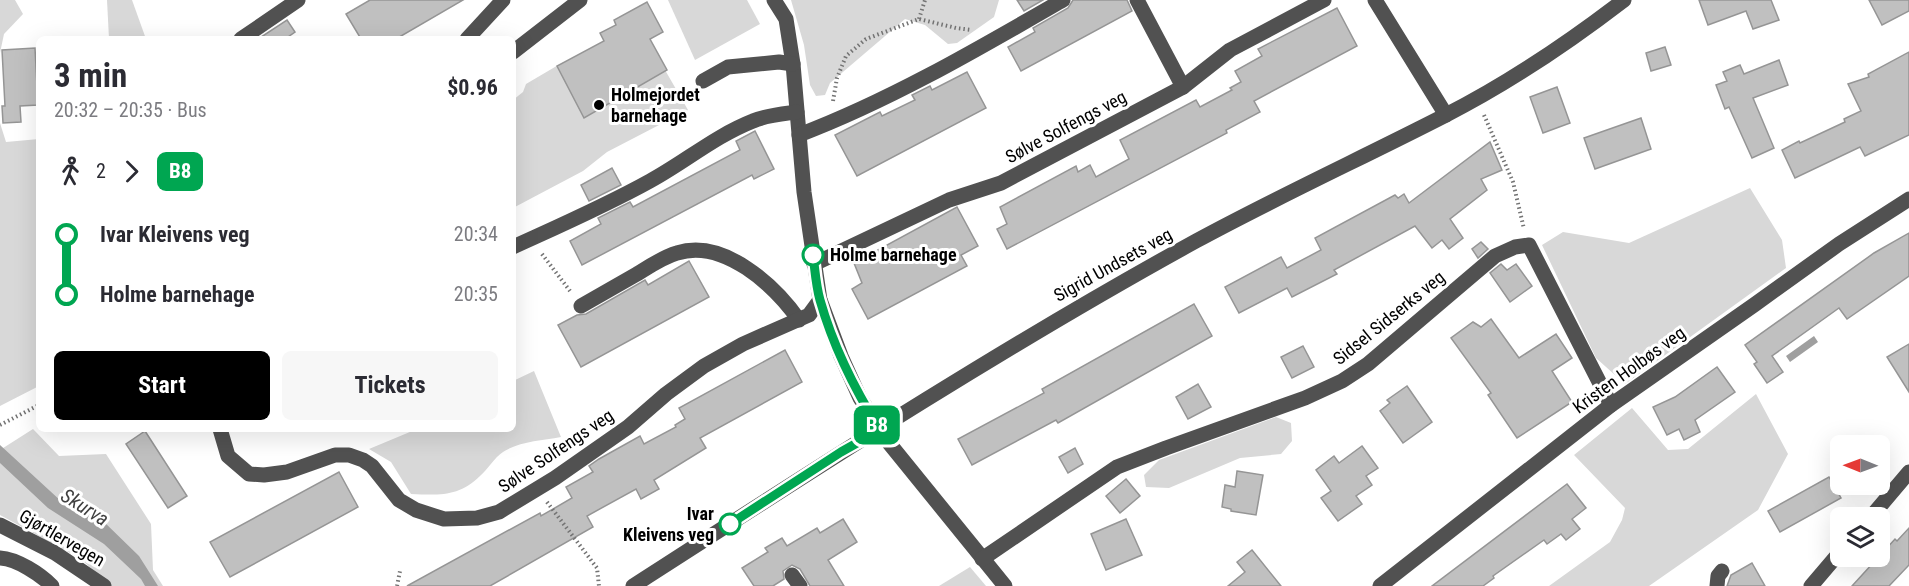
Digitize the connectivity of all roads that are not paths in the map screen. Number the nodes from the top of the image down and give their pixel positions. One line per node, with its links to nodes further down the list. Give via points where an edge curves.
1 (298, 0): 10 (street)
2 (503, 0): 11 (street)
3 (580, 0): 12 (street)
4 (774, 0): 13 (street, via 786,19)
5 (1063, 0): 18 (street, via 831,123)
6 (1137, 0): 15 (street)
7 (1324, 0): 15 (street, Sølve Solfengs veg, via 1230,50)
8 (1375, 0): 17 (street)
9 (1624, 0): 17 (street, Sigrid Undsets veg, via 1542,59)
10 (245, 36)
11 (470, 36)
12 (516, 50)
13 (793, 64): 14 (street, via 728,67); 16 (street)
14 (703, 81)
15 (1183, 87): 21 (street, Sølve Solfengs veg, via 1001,183 949,200)
16 (797, 112): 18 (street); 20 (street, via 753,121 652,180)
17 (1446, 115): 26 (street, Sigrid Undsets veg, via 1178,252 1045,326)
18 (799, 135): 21 (street)
19 (1909, 199): 25 (street, Kristen Holbøs veg)
20 (516, 246)
21 (814, 264): 22 (street)
22 (820, 300): 24 (street, Sølve Solfengs veg, via 809,315); 26 (street, via 850,377)
23 (581, 306): 24 (street, via 661,260 679,252 701,251 742,265 766,282)
24 (799, 320): 27 (street, Sølve Solfengs veg, via 704,366 628,427 539,488 499,512 477,518 444,519 416,510 399,500 372,466 349,455 335,454 287,472 249,474 228,456)
25 (1611, 405): 32 (street, Sidsel Sidserks veg, via 1529,245 1515,247 1495,256 1368,364 1342,381 1117,467); 38 (street, Kristen Holbøs veg)
26 (880, 430): 32 (street); 36 (street, Sigrid Undsets veg)
27 (221, 432)
28 (1909, 472): 29 (street)
29 (1879, 507)
30 (0, 525): 35 (street, Gjørtlervegen)
31 (0, 558): 34 (street, via 28,569)
32 (982, 559): 37 (street)
33 (1830, 564): 39 (street)
34 (52, 586)
35 (104, 586)
36 (633, 586)
37 (1005, 586)
38 (1380, 586)
39 (1811, 586)

